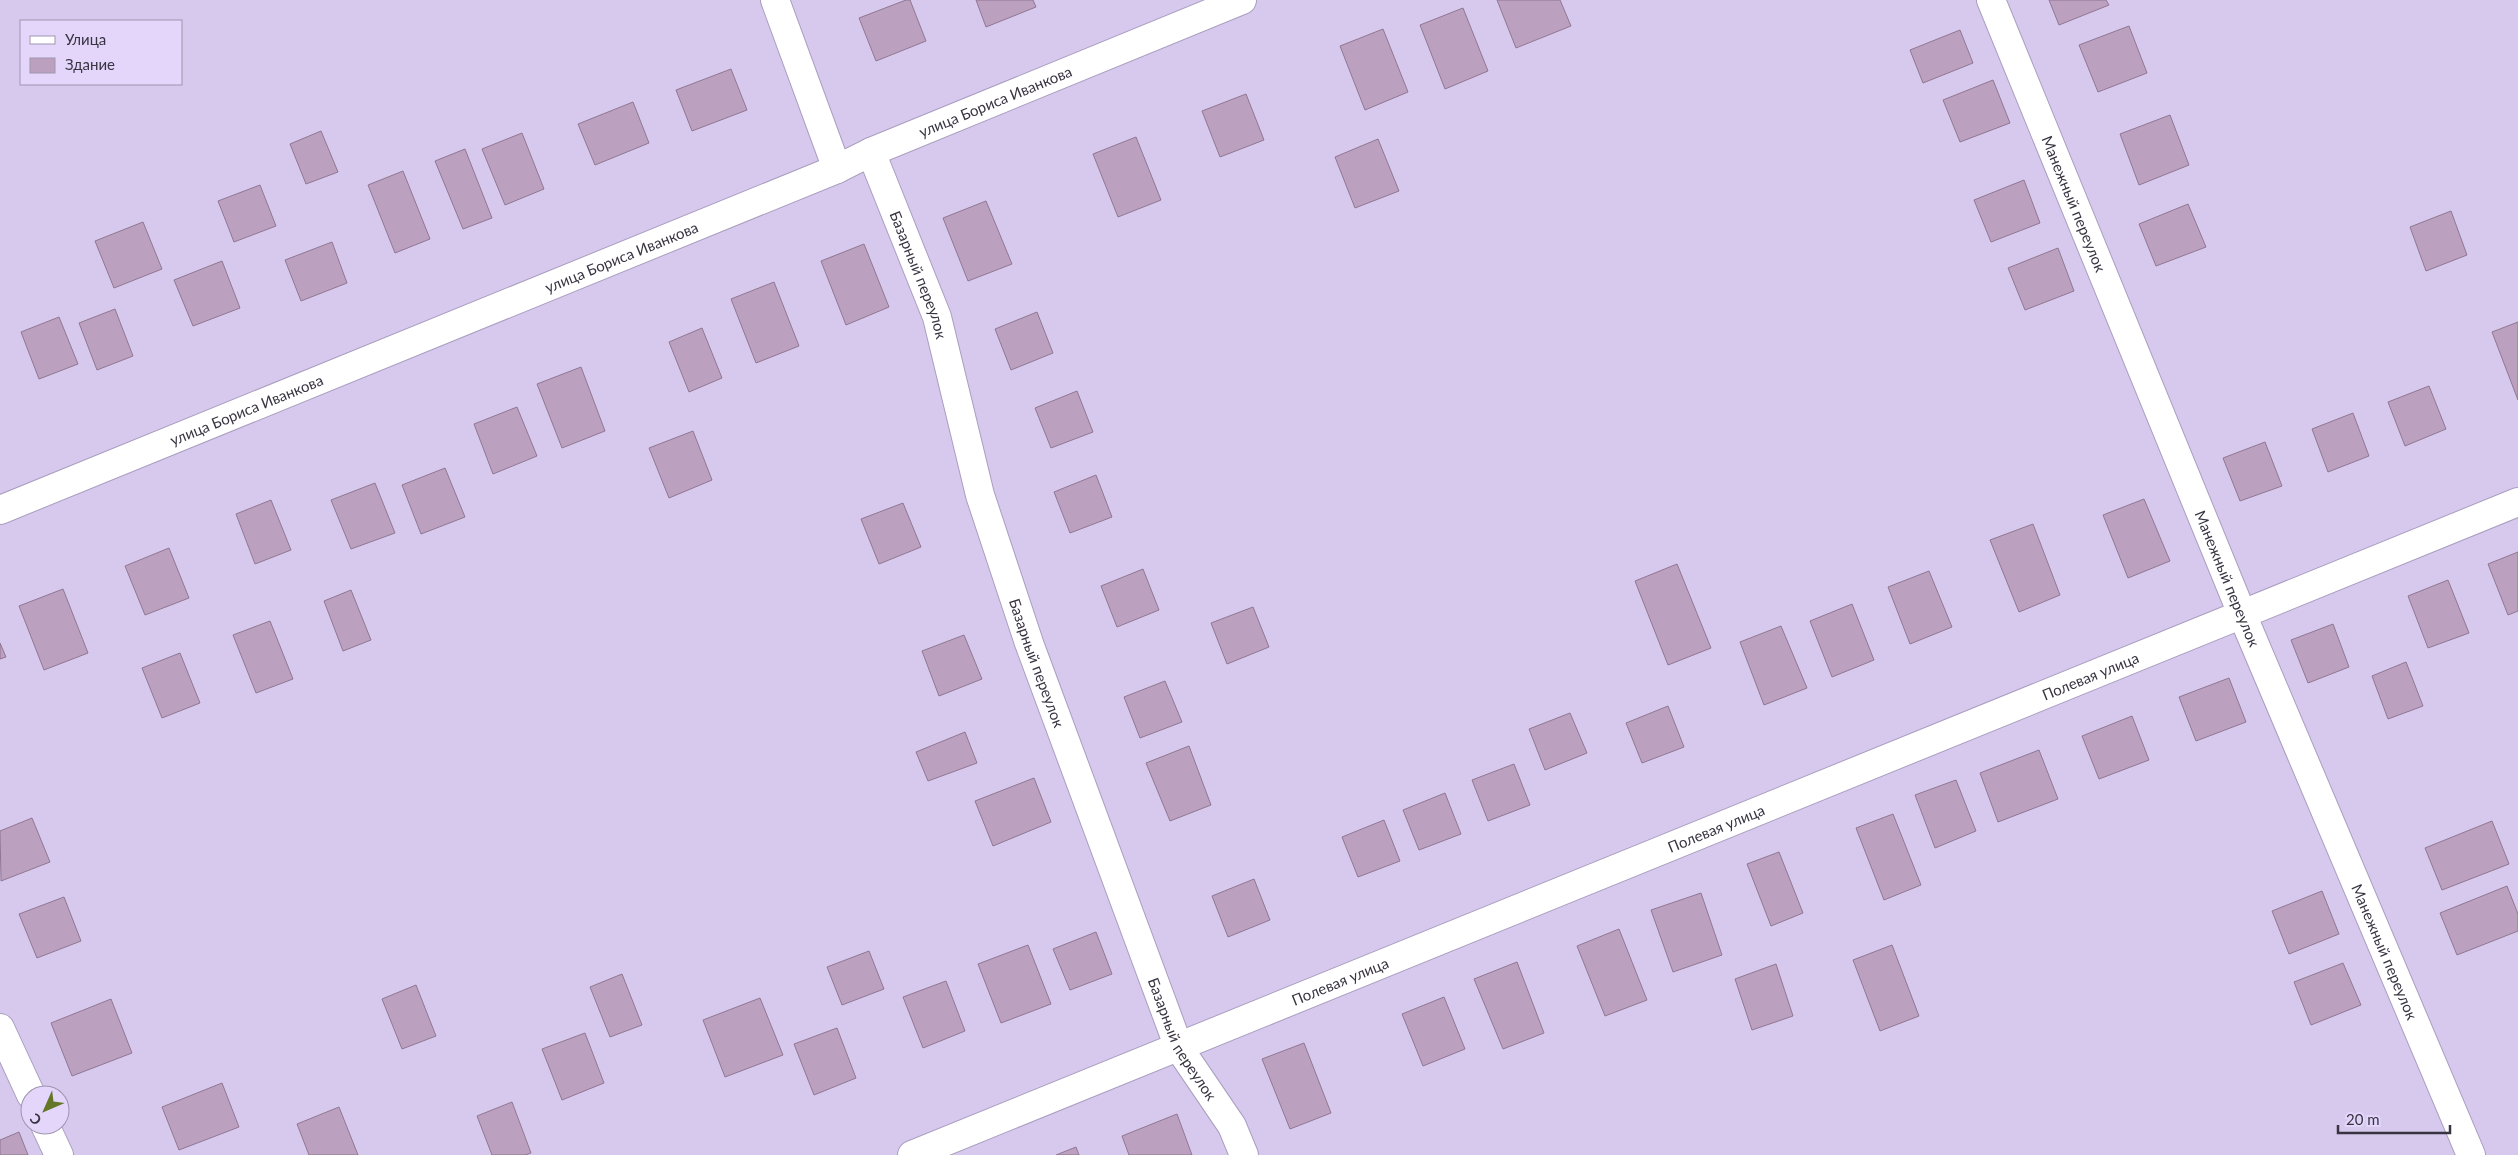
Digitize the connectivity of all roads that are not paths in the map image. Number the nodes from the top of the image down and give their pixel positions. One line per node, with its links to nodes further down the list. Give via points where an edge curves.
1 (775, 0): 5 (street)
2 (1242, 0): 4 (street, улица Бориса Иванкова)
3 (1991, 0): 8 (street, Манежный переулок)
4 (871, 152): 5 (street, улица Бориса Иванкова); 10 (street, Базарный переулок, via 937,317 980,495 1029,643)
5 (837, 169): 7 (street, улица Бориса Иванкова)
6 (2518, 502): 8 (street, Полевая улица)
7 (0, 510)
8 (2242, 614): 10 (street, Полевая улица); 16 (street, Манежный переулок)
9 (0, 1028): 11 (street)
10 (1178, 1048): 14 (street, Полевая улица); 15 (street, Базарный переулок, via 1232,1126)
11 (26, 1085)
12 (50, 1135): 13 (street)
13 (59, 1155)
14 (912, 1155)
15 (1244, 1155)
16 (2470, 1155)

